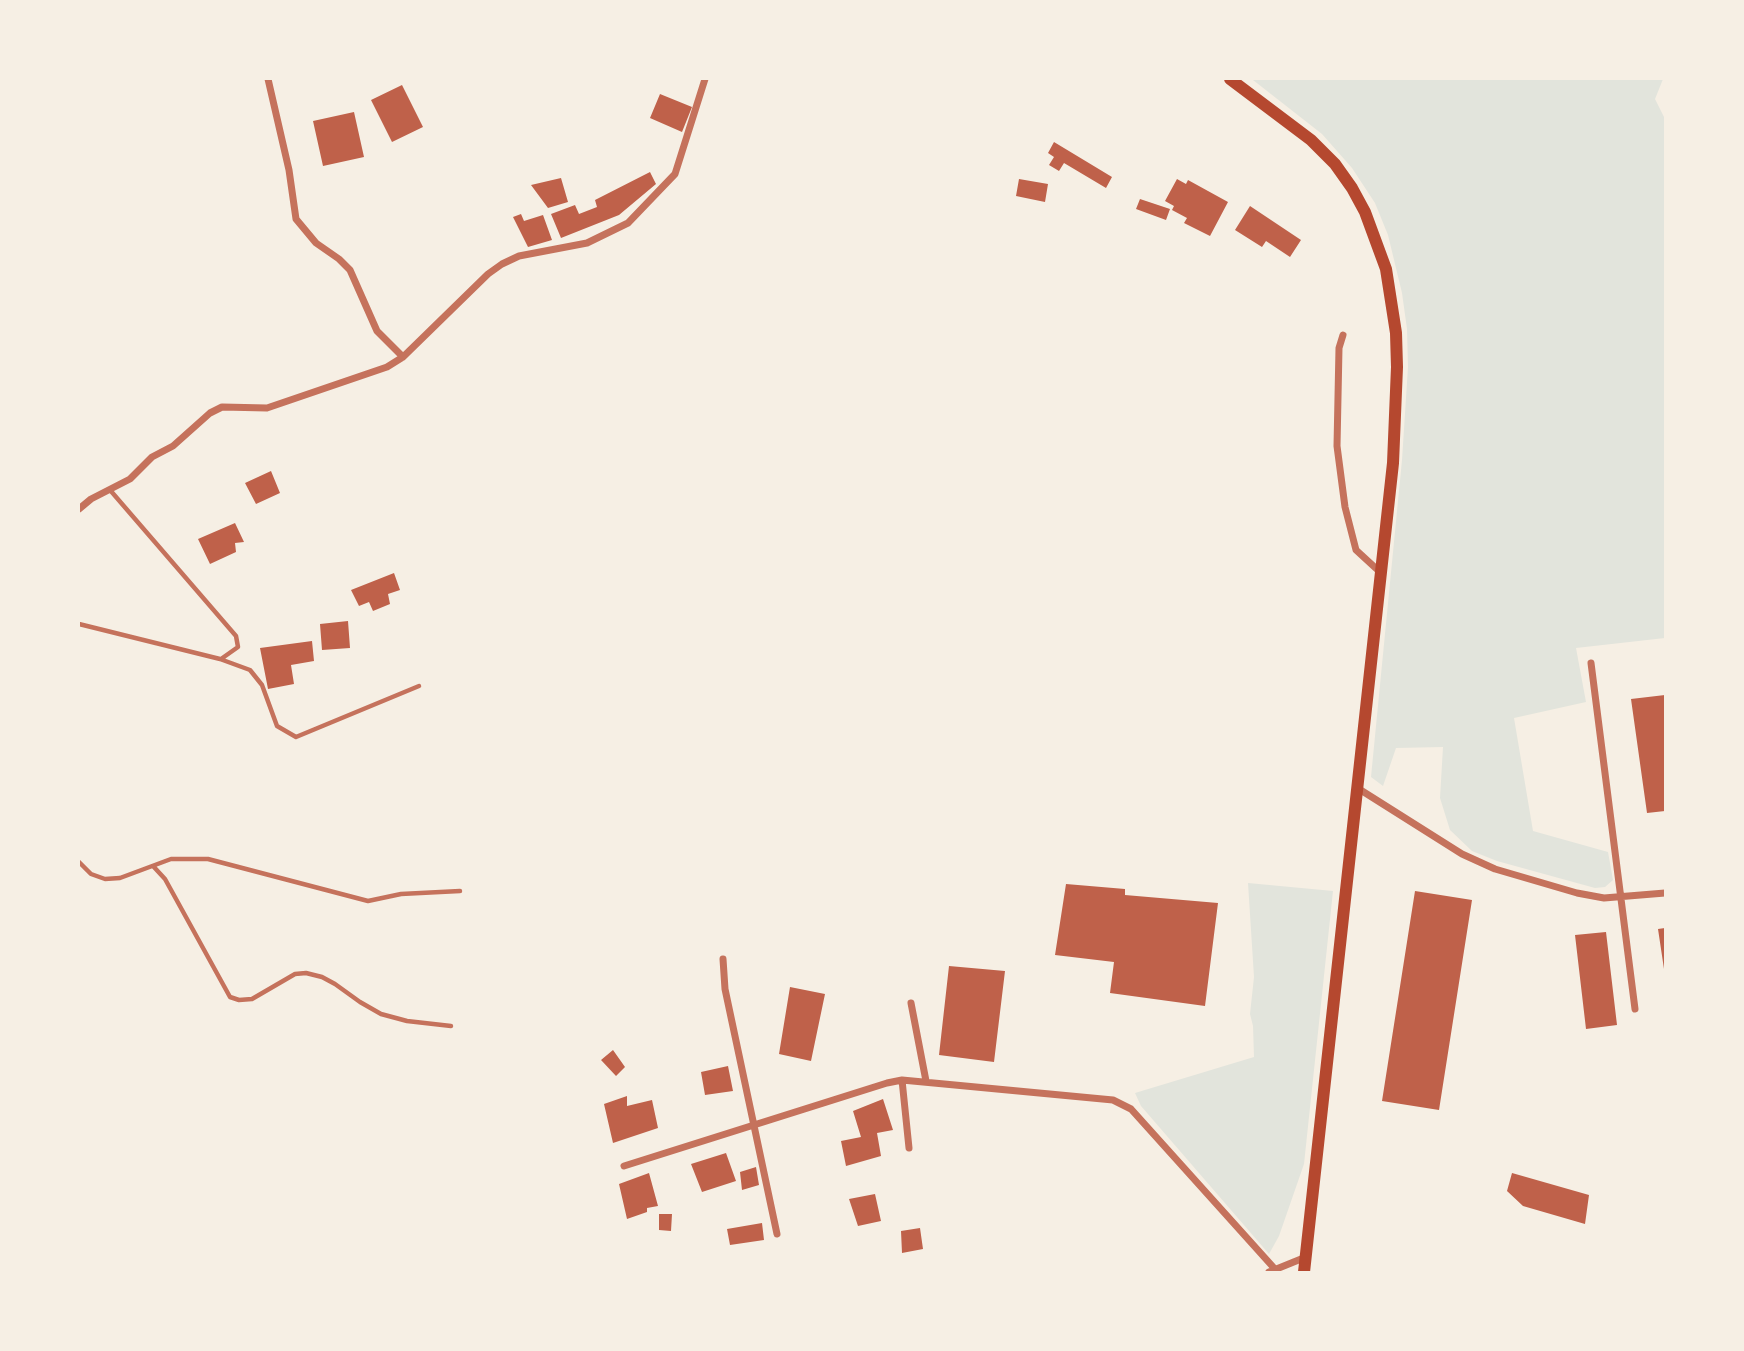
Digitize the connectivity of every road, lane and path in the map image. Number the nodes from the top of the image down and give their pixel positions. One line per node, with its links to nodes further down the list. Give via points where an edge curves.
1 (268, 79): 5 (street, via 296,219 316,243 350,270 377,331)
2 (705, 79): 5 (street, via 675,174 628,223 587,243 519,256 502,264)
3 (1230, 79): 8 (main road, via 1286,119 1335,164 1352,188 1386,270 1397,367)
4 (1343, 335): 8 (street, via 1337,446 1345,507 1356,550)
5 (403, 357): 6 (street, via 387,367 267,408 222,407)
6 (110, 490): 7 (street); 10 (lane, via 236,636 238,647)
7 (79, 509)
8 (1382, 574): 13 (main road)
9 (79, 624): 10 (lane)
10 (220, 659): 12 (lane, via 256,675 277,726 296,737)
11 (1591, 663): 18 (street)
12 (419, 687)
13 (1359, 789): 18 (street, via 1462,855 1495,869 1577,893); 29 (main road)
14 (79, 862): 15 (lane, via 105,879)
15 (153, 866): 16 (lane, via 171,859 208,859 368,901); 22 (lane, via 165,879 230,996 252,999 295,974 306,974 328,981 381,1014)
16 (460, 891)
17 (1665, 893): 18 (street)
18 (1622, 897): 21 (street)
19 (723, 959): 25 (street, via 725,989)
20 (911, 1003): 24 (street)
21 (1635, 1009)
22 (451, 1026)
23 (902, 1080): 24 (street); 25 (street); 26 (street)
24 (926, 1081): 30 (street, via 1123,1104)
25 (754, 1124): 27 (street); 28 (street)
26 (909, 1147)
27 (624, 1166)
28 (777, 1234)
29 (1306, 1257): 30 (street); 31 (main road)
30 (1272, 1271)
31 (1304, 1272)

